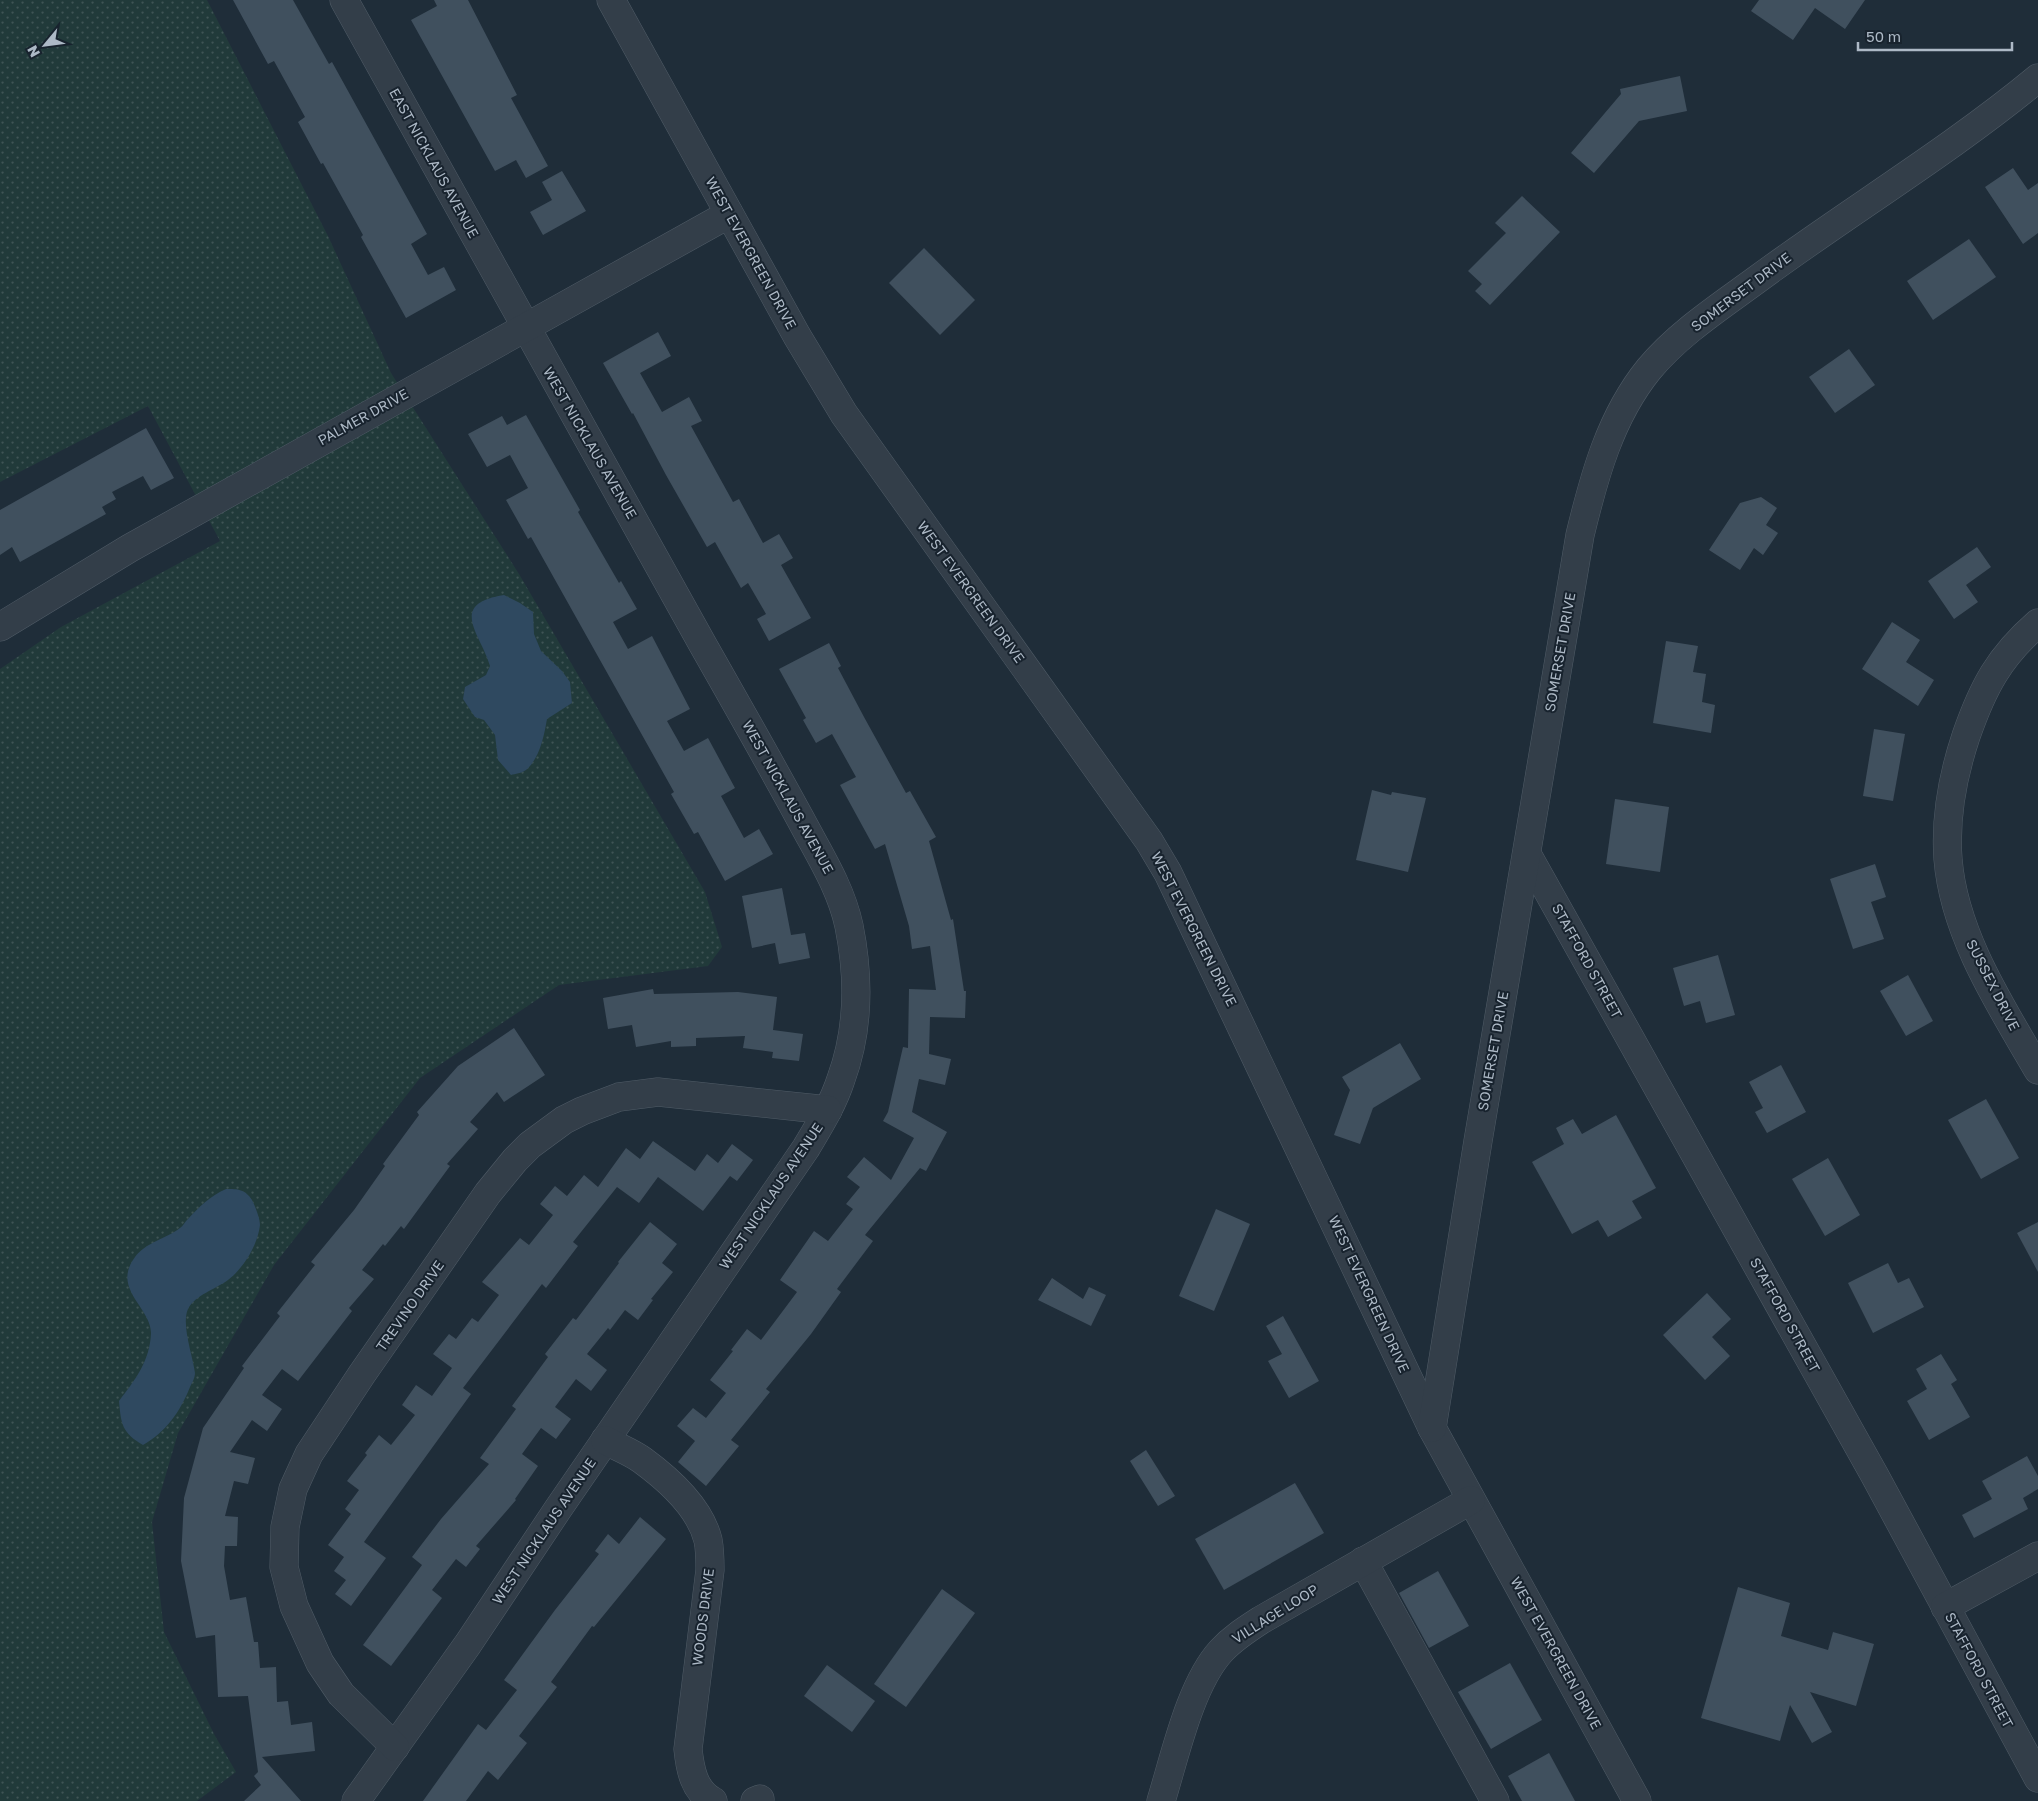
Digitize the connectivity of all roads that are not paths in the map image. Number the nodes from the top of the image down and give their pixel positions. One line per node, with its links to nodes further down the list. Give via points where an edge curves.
1 (344, 0): 5 (street, EAST NICKLAUS AVENUE)
2 (611, 0): 4 (street, WEST EVERGREEN DRIVE)
3 (2038, 78): 8 (street, SOMERSET DRIVE, via 1705,318 1665,351 1633,392 1600,461 1580,535)
4 (729, 214): 5 (street, PALMER DRIVE); 11 (street, WEST EVERGREEN DRIVE, via 844,414 1149,840 1168,873)
5 (524, 326): 7 (street, PALMER DRIVE, via 130,548); 10 (street, WEST NICKLAUS AVENUE, via 835,883 850,930 856,1001 852,1040 842,1079)
6 (2038, 623): 9 (street, SUSSEX DRIVE, via 2006,654 1975,710 1952,792 1947,837 1952,883 1965,928 1982,971)
7 (0, 627)
8 (1526, 854): 11 (street, SOMERSET DRIVE); 16 (street, STAFFORD STREET)
9 (2038, 1070)
10 (828, 1110): 12 (street, WEST NICKLAUS AVENUE, via 806,1148); 17 (street, TREVINO DRIVE, via 658,1092 619,1097 564,1120 530,1145 499,1180 362,1374 309,1454 293,1489 285,1527 284,1567 294,1606 320,1663 340,1694)
11 (1432, 1428): 13 (street, WEST EVERGREEN DRIVE)
12 (605, 1440): 17 (street, WEST NICKLAUS AVENUE); 20 (street, WOODS DRIVE, via 642,1460 666,1481 695,1513 708,1538 710,1570 688,1749 695,1783)
13 (1471, 1500): 15 (street, VILLAGE LOOP); 23 (street, WEST EVERGREEN DRIVE)
14 (2038, 1556): 16 (street)
15 (1363, 1561): 21 (street, VILLAGE LOOP, via 1261,1620 1220,1652 1194,1697); 22 (street)
16 (1946, 1607): 18 (street, STAFFORD STREET)
17 (395, 1747): 19 (street, WEST NICKLAUS AVENUE)
18 (2038, 1778)
19 (356, 1801)
20 (713, 1801)
21 (1161, 1801)
22 (1495, 1801)
23 (1637, 1801)

